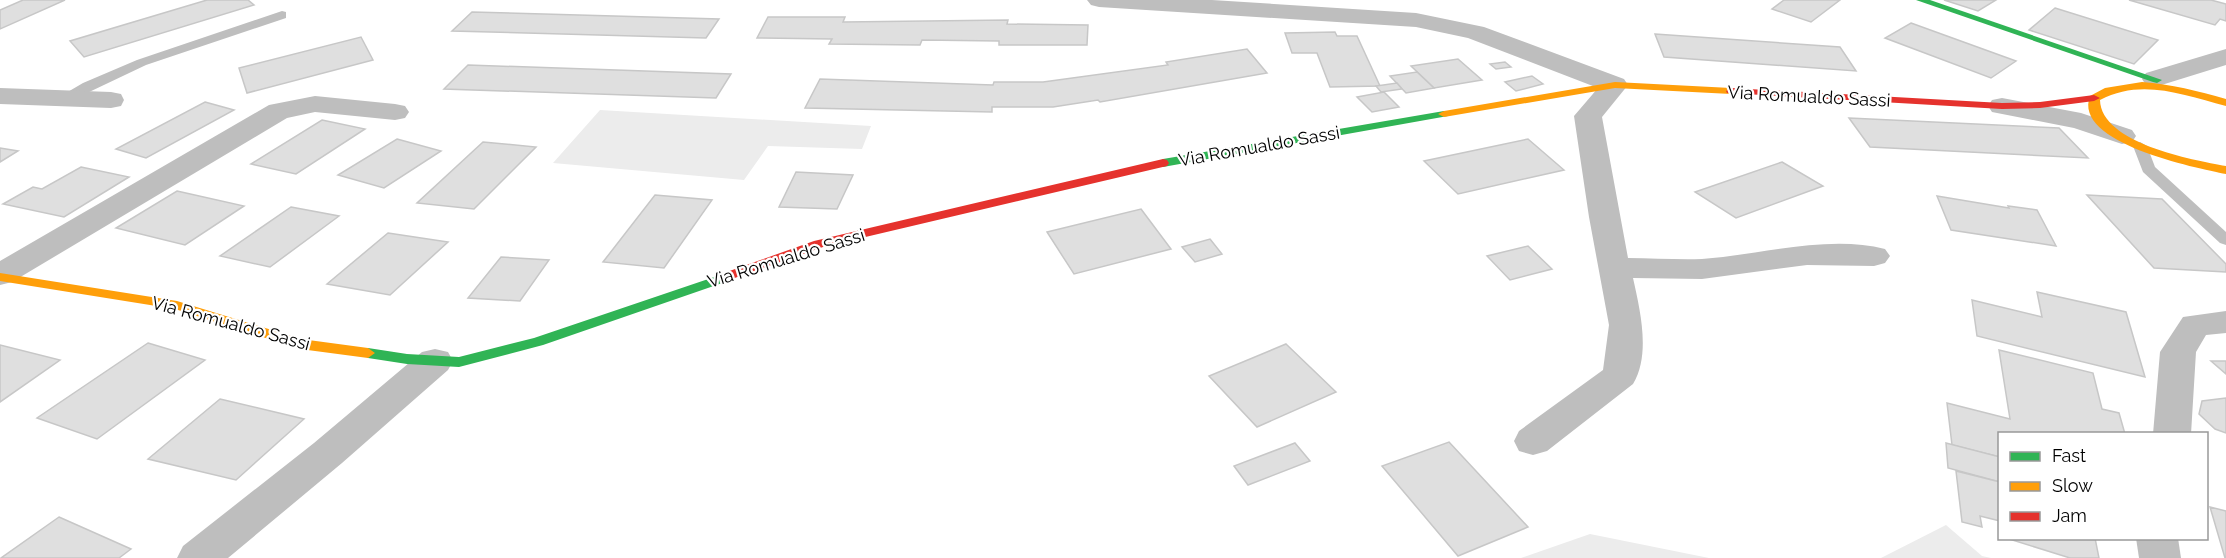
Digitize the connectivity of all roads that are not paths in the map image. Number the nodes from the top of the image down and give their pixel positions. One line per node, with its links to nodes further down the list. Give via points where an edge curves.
1 (1110, 0): 8 (street, via 1416,20 1475,32)
2 (1921, 0): 4 (street)
3 (282, 15): 11 (lane, via 126,67)
4 (2036, 38): 6 (street); 7 (street)
5 (2226, 57): 7 (street)
6 (2081, 68)
7 (2167, 84): 9 (street, Via Romualdo Sassi); 13 (street)
8 (1615, 85): 14 (street, Via Romualdo Sassi); 22 (street, via 1588,116); 25 (street, Via Romualdo Sassi, via 1180,159 819,244 538,342 459,362)
9 (2096, 91): 14 (street, Via Romualdo Sassi, via 2040,105); 16 (street, via 2095,112 2106,125)
10 (0, 96): 11 (street)
11 (61, 100): 12 (street)
12 (111, 100)
13 (2226, 103)
14 (2002, 106): 16 (street, Via Romualdo Sassi, via 2081,121)
15 (395, 112): 23 (street, via 315,104 279,111)
16 (2131, 141): 17 (street); 20 (lane, via 2148,169)
17 (2189, 163): 18 (street); 19 (street)
18 (2226, 170)
19 (2226, 186)
20 (2226, 240)
21 (1874, 256): 22 (street, via 1807,255 1702,269)
22 (1615, 268): 27 (street, via 1626,325 1620,375)
23 (5, 281): 25 (street, Via Romualdo Sassi, via 177,305 300,344)
24 (2226, 322): 26 (street, via 2195,325 2178,352)
25 (435, 361): 29 (street)
26 (2172, 432)
27 (1533, 441)
28 (2157, 540): 30 (street)
29 (198, 558)
30 (2160, 558)

